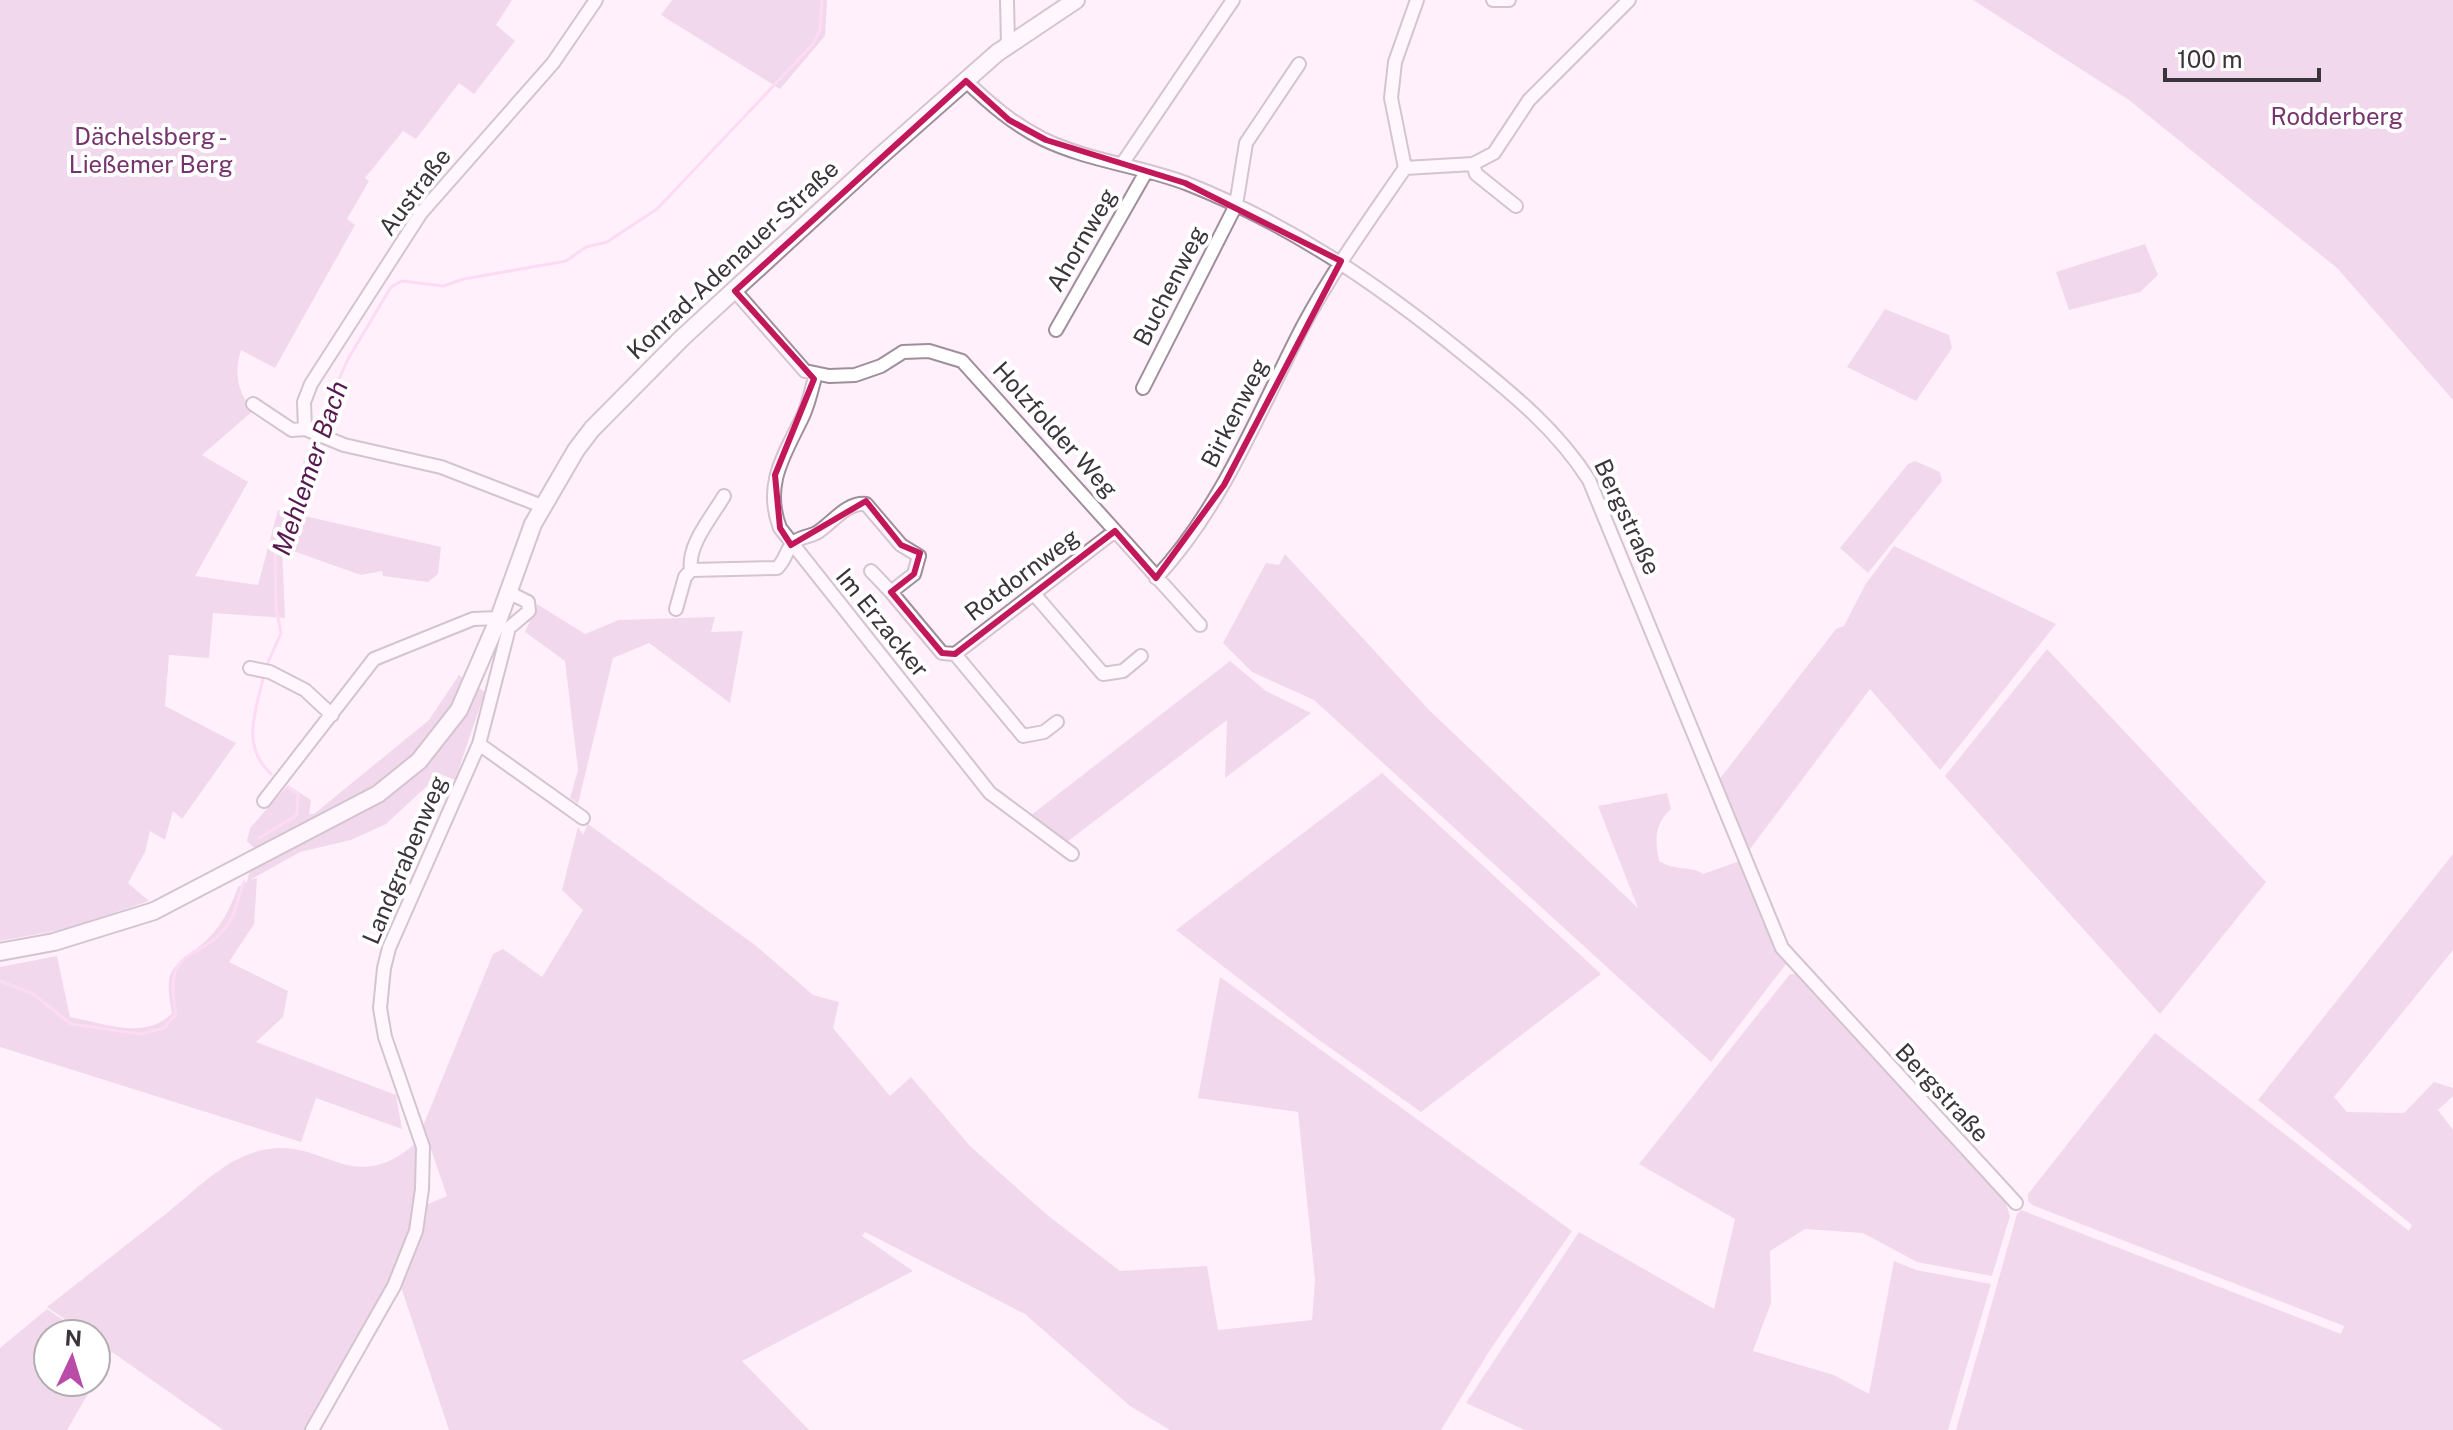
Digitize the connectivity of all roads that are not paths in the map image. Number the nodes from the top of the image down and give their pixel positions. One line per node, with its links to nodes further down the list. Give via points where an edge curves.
1 (596, 0): 24 (street, Austraße, via 553,63 421,213 311,384 304,402)
2 (1007, 0): 9 (street)
3 (1076, 0): 9 (main road, Konrad-Adenauer-Straße)
4 (1233, 0): 12 (street)
5 (1417, 0): 14 (street, via 1395,62 1391,98)
6 (1493, 0): 7 (street)
7 (1509, 0)
8 (1629, 0): 13 (street, via 1529,100 1500,147)
9 (1008, 45): 11 (main road, Konrad-Adenauer-Straße)
10 (1299, 64): 16 (street, Buchenweg, via 1246,143)
11 (966, 81): 12 (street, Bergstraße, via 1009,120 1046,140); 19 (main road, Konrad-Adenauer-Straße)
12 (1122, 164): 15 (street, Bergstraße)
13 (1473, 164): 14 (street); 17 (street, via 1476,174)
14 (1405, 168): 18 (street, Birkenweg)
15 (1146, 172): 16 (street, Bergstraße); 20 (street, Ahornweg)
16 (1236, 205): 18 (street, Bergstraße); 22 (street, Buchenweg)
17 (1516, 206)
18 (1341, 261): 31 (street, Birkenweg, via 1224,485 1184,548); 48 (street, Bergstraße, via 1504,387 1573,456 1622,554 1782,948)
19 (735, 291): 21 (street, via 789,356); 26 (main road, Konrad-Adenauer-Straße, via 592,429)
20 (1056, 330)
21 (816, 374): 27 (street, Holzfolder Weg, via 855,375 903,352 929,351 962,361); 28 (street, Im Erzacker, via 805,412 775,475 774,512)
22 (1143, 388)
23 (253, 404): 24 (street, via 292,430)
24 (307, 430): 26 (street, via 441,467)
25 (724, 496): 29 (street, via 694,546)
26 (542, 506): 32 (main road, Konrad-Adenauer-Straße)
27 (1115, 531): 31 (street, Holzfolder Weg); 34 (street, Rotdornweg)
28 (791, 545): 29 (street, via 786,561 777,568); 33 (street, via 852,506 866,504 901,545 919,556 914,574); 46 (street, Im Erzacker, via 990,793)
29 (691, 570): 35 (street)
30 (871, 571): 33 (street, Rotdornweg)
31 (1156, 578): 37 (street, Holzfolder Weg)
32 (508, 592): 36 (main road, Konrad-Adenauer-Straße); 43 (street, Landgrabenweg, via 528,602 529,611 509,628)
33 (891, 592): 38 (street, Rotdornweg, via 942,653)
34 (1035, 595): 38 (street, Rotdornweg); 39 (street, via 1103,674 1123,671)
35 (676, 609)
36 (499, 618): 41 (street, via 473,619 374,659); 47 (main road, Konrad-Adenauer-Straße, via 459,710 419,761 378,794 154,911 54,942)
37 (1200, 625)
38 (955, 654): 42 (street, Rotdornweg, via 1023,736 1044,732)
39 (1141, 656)
40 (260, 670): 41 (street, via 305,690)
41 (332, 715): 44 (street)
42 (1057, 722)
43 (479, 744): 45 (street); 49 (street, Landgrabenweg, via 389,948 381,988 385,1037 423,1147 416,1231 394,1286)
44 (264, 801)
45 (583, 818)
46 (1072, 854)
47 (0, 952)
48 (2016, 1203)
49 (312, 1430)

